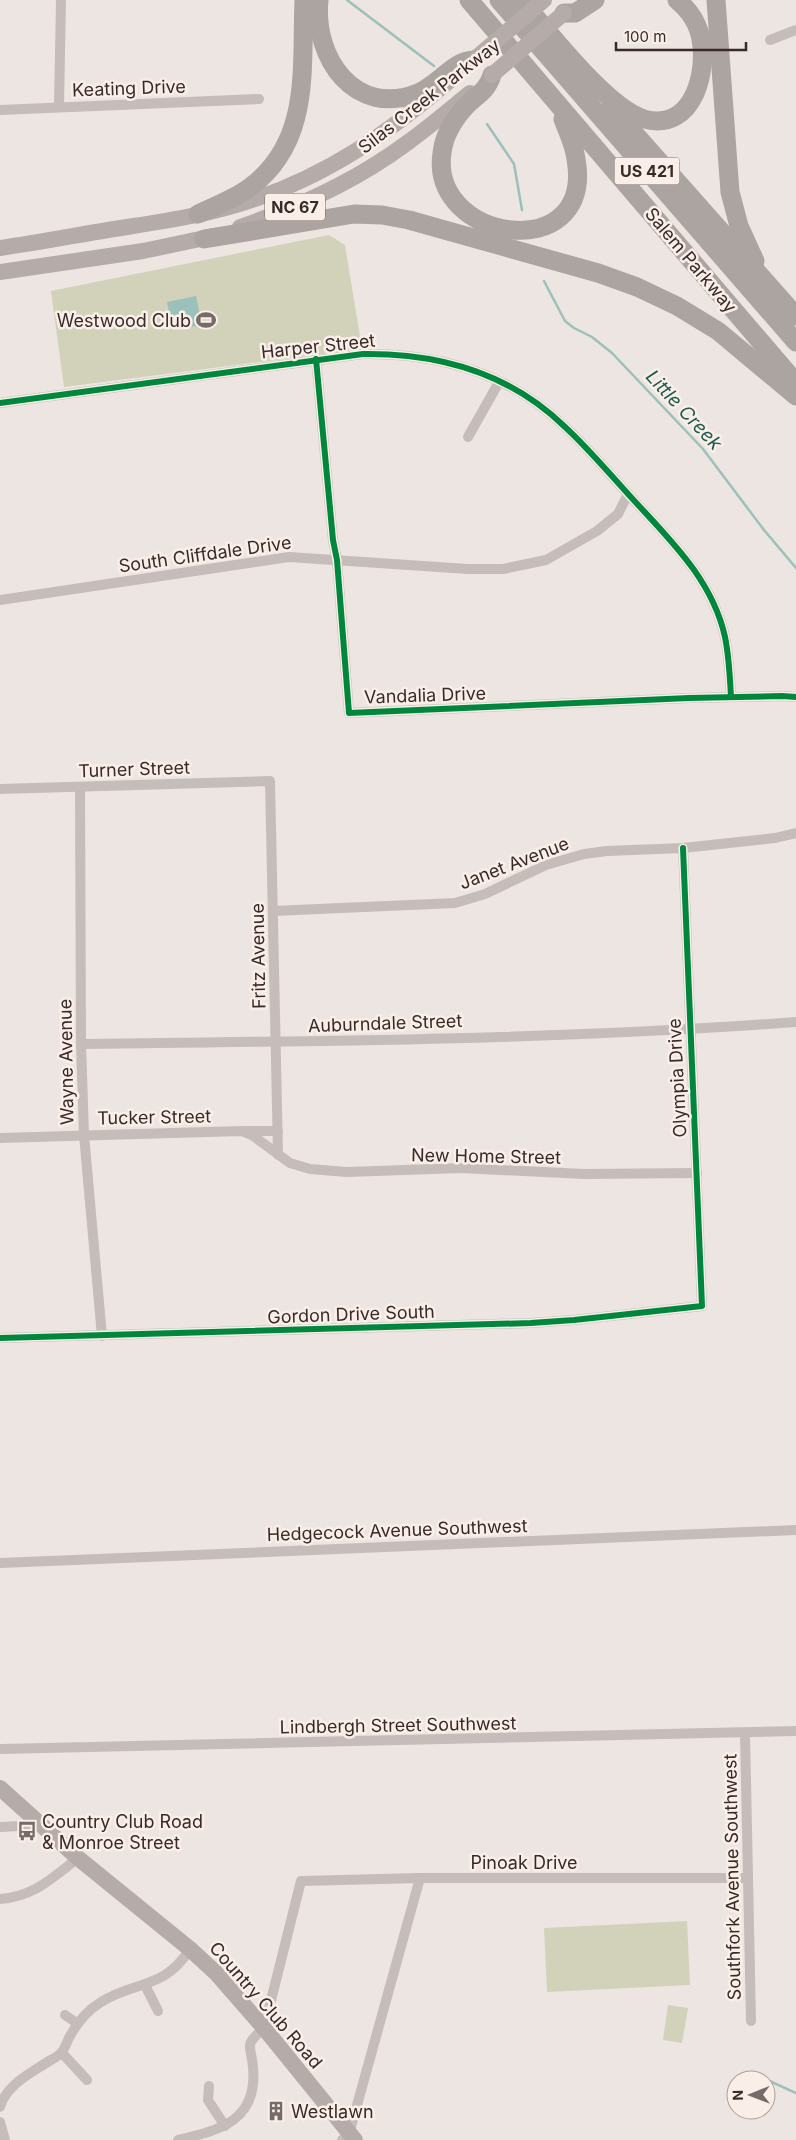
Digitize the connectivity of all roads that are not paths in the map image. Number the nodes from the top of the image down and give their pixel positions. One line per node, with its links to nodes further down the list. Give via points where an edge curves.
1 (61, 0): 21 (street)
2 (304, 0): 23 (highway, via 300,100 289,141 274,165 257,182)
3 (319, 0): 16 (highway, via 319,23 329,58 344,80 366,95 384,98 410,96 434,84 464,61)
4 (460, 0): 12 (highway, Salem Parkway)
5 (499, 0): 29 (highway, Salem Parkway / US 421)
6 (522, 0): 18 (highway)
7 (544, 0): 16 (main road, Silas Creek Parkway / NC 67, bridge)
8 (580, 0): 13 (main road, Silas Creek Parkway / NC 67)
9 (594, 0): 13 (highway, via 575,13)
10 (677, 0): 18 (highway, via 694,21 702,47 699,85 686,107 667,119 643,119)
11 (716, 0): 27 (highway, via 732,204 743,238)
12 (473, 5): 20 (highway, Salem Parkway / US 421)
13 (564, 13): 17 (main road, Silas Creek Parkway / NC 67, bridge)
14 (796, 30): 15 (street)
15 (770, 40)
16 (475, 58): 23 (main road, Silas Creek Parkway / NC 67, via 407,116 342,160 274,192)
17 (492, 75): 20 (highway, via 489,86 461,111 450,127 441,159 446,185 456,200 472,215 492,226 521,232 540,228 556,219 572,201 577,186 577,160); 24 (main road, Silas Creek Parkway / NC 67, via 407,143 353,178 290,209)
18 (589, 78): 27 (highway, via 733,248)
19 (259, 99): 21 (street, Keating Drive)
20 (558, 104): 32 (highway, Salem Parkway / US 421)
21 (59, 106): 22 (street, Keating Drive)
22 (0, 110)
23 (198, 214): 25 (main road, Silas Creek Parkway / NC 67)
24 (204, 239): 26 (main road, Silas Creek Parkway / NC 67); 33 (highway, via 354,214 409,220 598,273 644,290 718,331)
25 (0, 248)
26 (0, 272)
27 (770, 286): 28 (highway)
28 (796, 316)
29 (796, 342)
30 (316, 359): 31 (street, Harper Street, via 395,353 457,364); 34 (street, Harper Street); 37 (street, Vandalia Drive)
31 (499, 382): 35 (street); 36 (street, Harper Street, via 536,403 563,424)
32 (796, 383)
33 (796, 396)
34 (0, 403)
35 (468, 437)
36 (628, 494): 37 (street, South Cliffdale Drive, via 618,514 597,531 546,560 503,569 468,569); 39 (street, Harper Street, via 676,546 714,602 725,636)
37 (337, 560): 38 (street, South Cliffdale Drive, via 289,557); 39 (street, Vandalia Drive, via 349,713)
38 (0, 600)
39 (731, 697): 40 (street, Vandalia Drive)
40 (796, 698)
41 (270, 781): 42 (street, Turner Street); 46 (street, Fritz Avenue)
42 (80, 787): 43 (street, Turner Street); 50 (street, Wayne Avenue)
43 (0, 789)
44 (796, 833): 45 (street, Janet Avenue)
45 (683, 848): 46 (street, Janet Avenue, via 584,854 546,865 485,894 455,903); 48 (street, Olympia Drive)
46 (274, 911): 49 (street, Fritz Avenue)
47 (796, 1022): 48 (street, Auburndale Street)
48 (689, 1030): 49 (street, Auburndale Street); 56 (street, Olympia Drive)
49 (275, 1042): 50 (street, Auburndale Street); 51 (street, Fritz Avenue)
50 (81, 1044): 53 (street, Wayne Avenue)
51 (278, 1131): 52 (street); 55 (street)
52 (242, 1132): 53 (street, Tucker Street); 55 (street, Tucker Street, via 252,1135)
53 (84, 1135): 54 (street, Tucker Street); 58 (street, Wayne Avenue)
54 (0, 1138)
55 (278, 1155): 56 (street, New Home Street, via 290,1163 310,1169 347,1172 461,1168 584,1174)
56 (697, 1174): 57 (street, Olympia Drive)
57 (702, 1306): 58 (street, Gordon Drive South, via 531,1323)
58 (102, 1336): 59 (street, Gordon Drive South)
59 (0, 1338)
60 (796, 1530): 61 (street, Hedgecock Avenue Southwest)
61 (0, 1563)
62 (796, 1731): 63 (street, Lindbergh Street Southwest)
63 (745, 1734): 64 (street, Lindbergh Street Southwest); 70 (street, Southfork Avenue Southwest)
64 (0, 1749)
65 (0, 1788): 66 (main road, Country Club Road)
66 (42, 1825): 67 (street); 68 (main road, Country Club Road)
67 (0, 1827)
68 (78, 1858): 71 (street, via 37,1890); 72 (main road, Country Club Road)
69 (420, 1878): 70 (street, Pinoak Drive); 78 (street, Pinoak Drive, via 301,1882); 85 (street)
70 (748, 1878): 76 (street, Southfork Avenue Southwest)
71 (0, 1899)
72 (190, 1949): 73 (street, via 176,1968 163,1978); 78 (main road, Country Club Road, via 216,1973)
73 (145, 1985): 74 (street); 77 (street, via 108,1998)
74 (158, 2011)
75 (65, 2015): 77 (street)
76 (751, 2021)
77 (78, 2024): 79 (street)
78 (264, 2028): 84 (street, via 252,2038 249,2046 254,2077 250,2100 236,2119); 85 (main road, Country Club Road)
79 (62, 2053): 80 (street); 82 (street, via 10,2089)
80 (87, 2080)
81 (209, 2086): 84 (street, via 208,2100)
82 (0, 2107)
83 (0, 2122): 86 (street)
84 (225, 2126): 87 (street)
85 (348, 2138)
86 (5, 2140)
87 (178, 2140)

